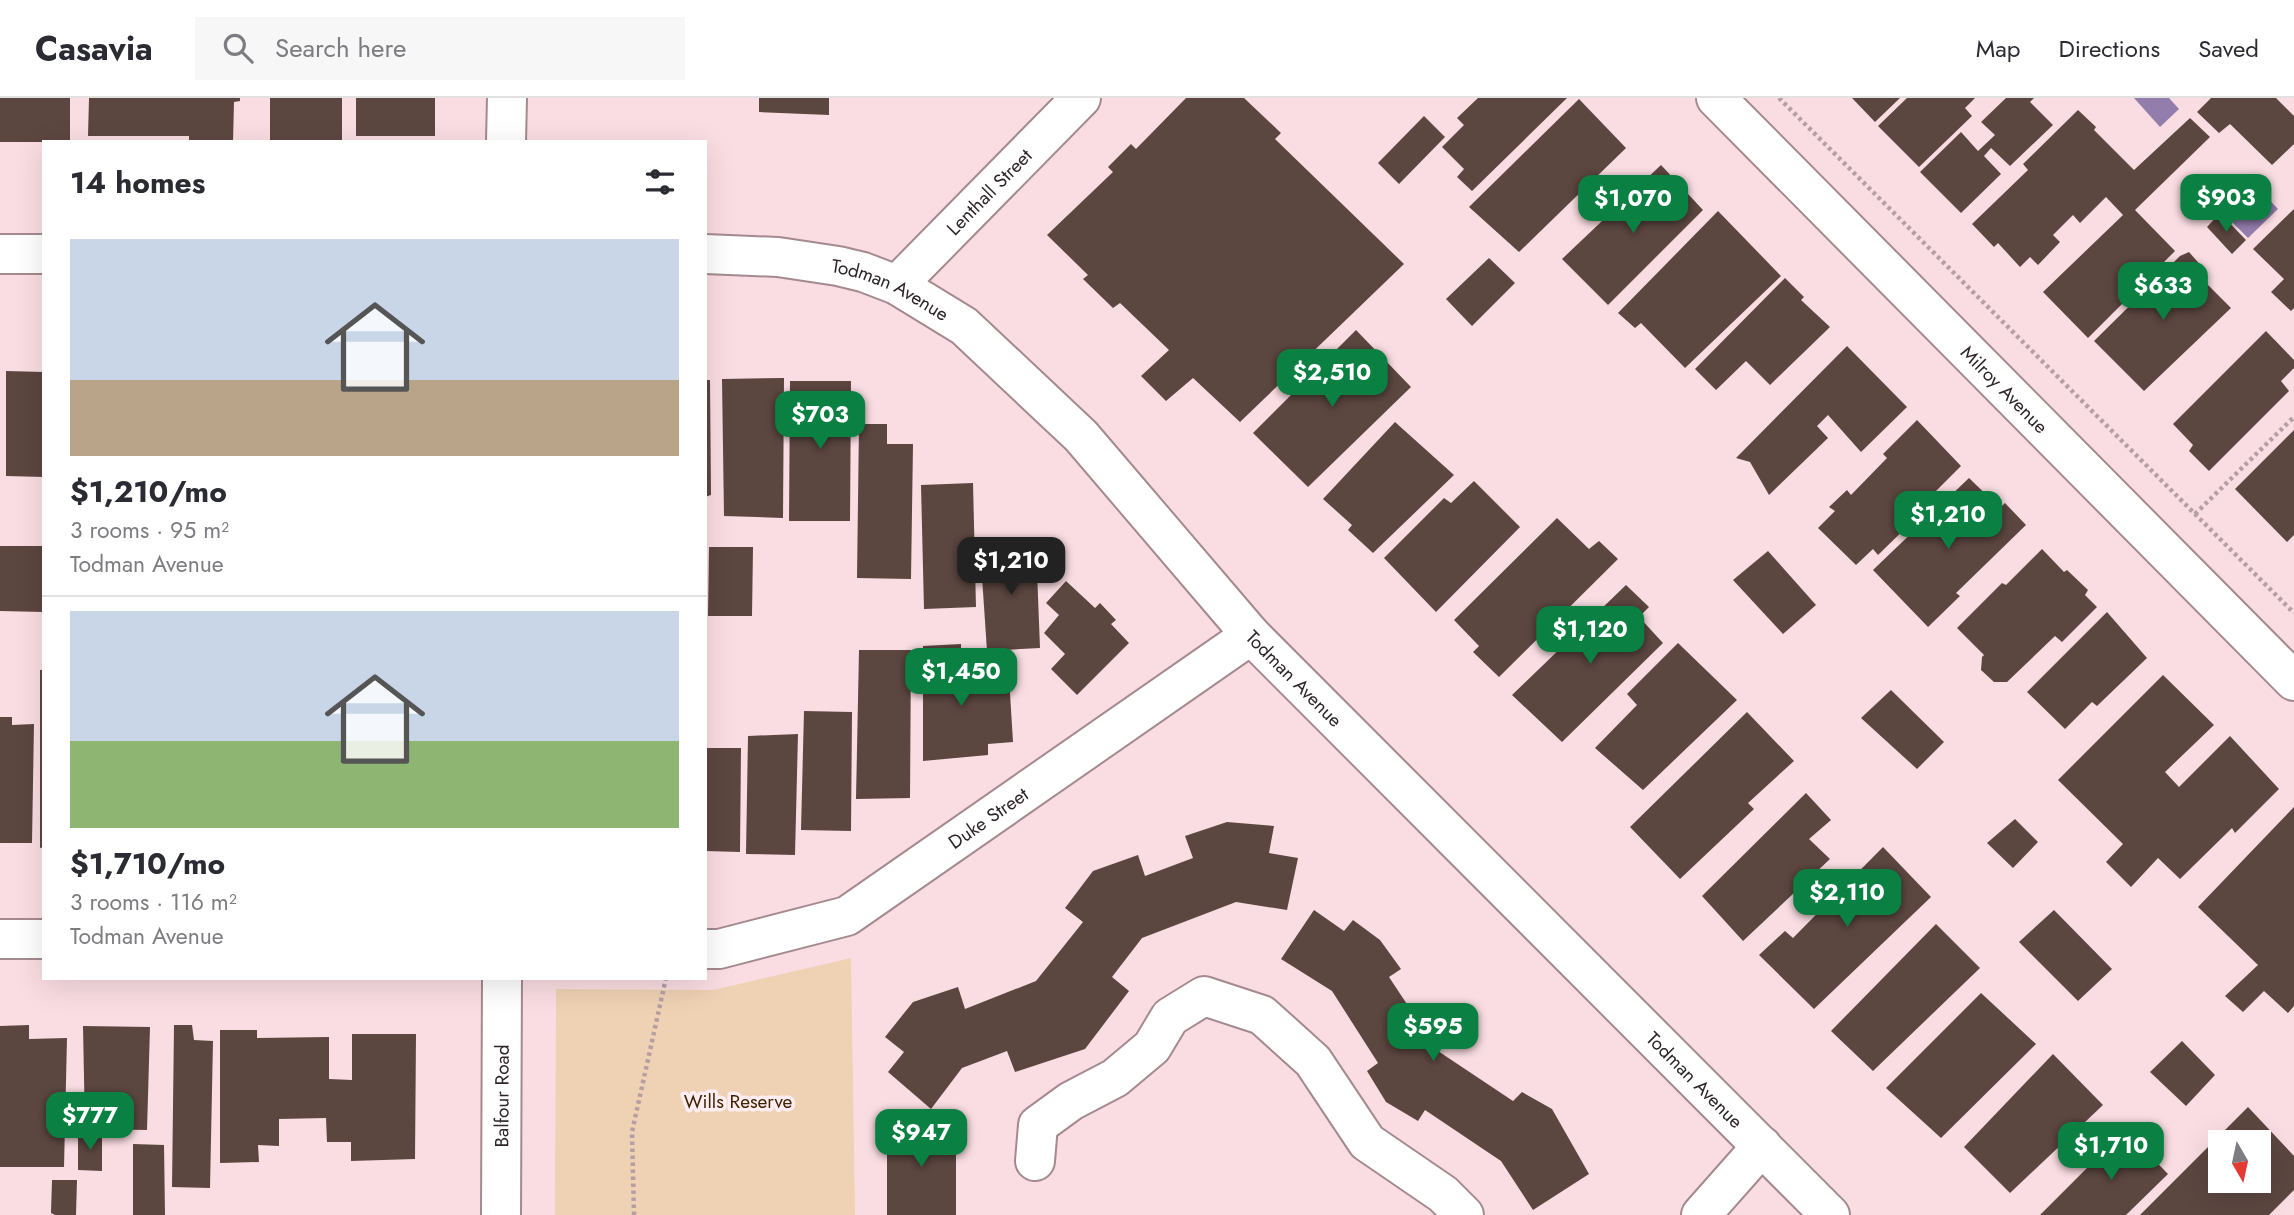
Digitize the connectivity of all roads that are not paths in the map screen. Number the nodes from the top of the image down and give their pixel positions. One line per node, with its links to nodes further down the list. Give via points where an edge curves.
1 (507, 98): 4 (street)
2 (1081, 98): 8 (street, Lenthall Street)
3 (1716, 98): 10 (street, Milroy Avenue)
4 (506, 140)
5 (0, 254): 6 (street)
6 (42, 254)
7 (707, 254): 8 (street, Todman Avenue, via 778,257 838,266)
8 (897, 285): 9 (street, Todman Avenue, via 964,326 1081,436)
9 (1251, 635): 13 (street, Duke Street, via 847,916); 15 (street, Todman Avenue)
10 (2294, 681)
11 (0, 939): 12 (street)
12 (42, 939)
13 (707, 949)
14 (502, 980): 17 (street, Balfour Road)
15 (1762, 1146): 19 (street); 20 (street, Todman Avenue)
16 (1035, 1161): 18 (street, via 1038,1125 1115,1078 1152,1047 1170,1017 1204,996 1262,1015 1313,1061 1367,1142 1443,1194)
17 (501, 1215)
18 (1464, 1215)
19 (1701, 1215)
20 (1830, 1215)

